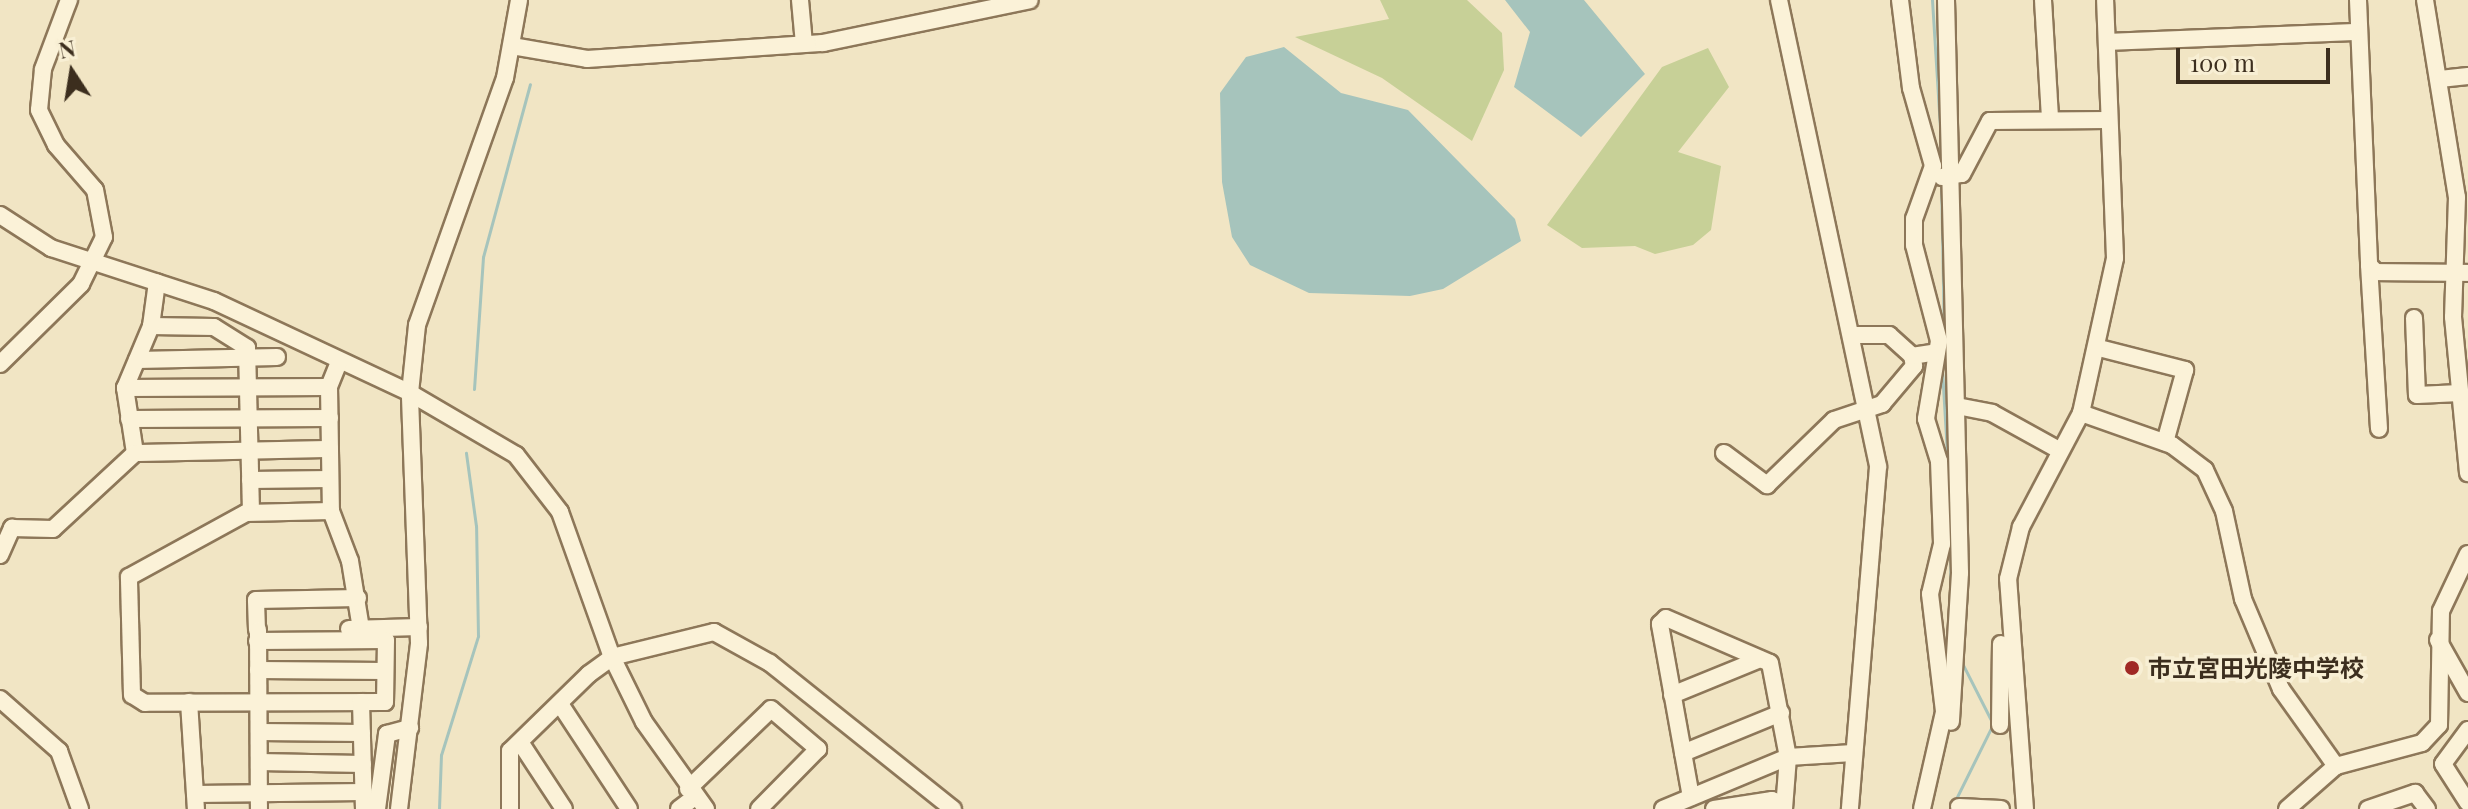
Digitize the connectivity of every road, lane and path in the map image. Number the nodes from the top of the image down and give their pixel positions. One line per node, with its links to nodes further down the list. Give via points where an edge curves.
1 (69, 0): 24 (street, via 43,69 39,110 104,214)
2 (519, 0): 15 (street)
3 (800, 0): 14 (street)
4 (1030, 0): 14 (street)
5 (1779, 0): 30 (street)
6 (1900, 0): 20 (street)
7 (1946, 0): 21 (street)
8 (2043, 0): 18 (street)
9 (2105, 0): 13 (street)
10 (2358, 0): 12 (street)
11 (2425, 0): 17 (street)
12 (2359, 32): 13 (street); 25 (street)
13 (2108, 42): 19 (street)
14 (804, 44): 15 (street, via 587,59)
15 (512, 46): 42 (street, via 417,325)
16 (2468, 76): 17 (street)
17 (2440, 79): 23 (street)
18 (2050, 118): 19 (street); 21 (street, via 1990,121 1968,166)
19 (2107, 120): 31 (street, via 2115,258)
20 (1932, 176): 21 (street); 32 (street, via 1913,230 1937,315)
21 (1951, 177): 44 (street)
22 (0, 215): 24 (street)
23 (2463, 222): 26 (street)
24 (94, 264): 27 (street); 38 (street)
25 (2369, 265): 26 (street, via 2376,272); 51 (street)
26 (2461, 272): 43 (street)
27 (157, 282): 29 (street); 37 (street)
28 (2414, 318): 43 (street, via 2417,395)
29 (151, 326): 35 (street, via 214,327 247,348); 36 (street)
30 (1854, 335): 33 (street, via 1889,335); 45 (street)
31 (2099, 348): 46 (street); 52 (street, via 2185,370)
32 (1937, 352): 33 (street); 118 (street, via 1926,419 1939,461 1942,544 1930,594 1944,712)
33 (1912, 356): 45 (street, via 1914,366)
34 (277, 357): 35 (street)
35 (247, 358): 36 (street); 41 (street)
36 (137, 360): 40 (street)
37 (339, 362): 39 (street); 42 (street)
38 (0, 364)
39 (329, 387): 41 (street); 48 (street)
40 (125, 388): 41 (street); 49 (street)
41 (248, 388): 47 (street)
42 (410, 393): 68 (street); 72 (street, via 504,447 539,480 560,512)
43 (2460, 393): 50 (street)
44 (1957, 406): 55 (street, via 1984,410); 119 (street, via 1960,642)
45 (1870, 411): 58 (street, via 1834,420 1767,485); 92 (street, via 1878,467)
46 (2081, 413): 52 (street); 55 (street)
47 (249, 418): 48 (street); 49 (street); 54 (street)
48 (330, 418): 53 (street)
49 (129, 419): 57 (street)
50 (2466, 424): 56 (street)
51 (2379, 429)
52 (2165, 442): 96 (street, via 2191,456 2216,488 2236,579 2281,689)
53 (330, 449): 54 (street); 60 (street)
54 (250, 450): 57 (street); 61 (street)
55 (2059, 450): 67 (street, via 2011,556)
56 (2468, 451): 59 (street)
57 (135, 453): 65 (street, via 53,529 12,528)
58 (1724, 453)
59 (2468, 473)
60 (330, 479): 61 (street); 62 (street)
61 (250, 480): 63 (street)
62 (331, 511): 63 (street); 66 (street)
63 (251, 512): 80 (street, via 129,577 132,695 145,703)
64 (2468, 554): 71 (street, via 2441,611)
65 (0, 555)
66 (358, 598): 69 (street); 70 (street, via 256,600)
67 (2009, 605): 85 (street, via 2000,621); 121 (street)
68 (419, 627): 69 (street); 86 (street)
69 (361, 629): 70 (street)
70 (257, 635): 74 (street); 75 (street, via 386,640)
71 (2438, 640): 76 (street); 96 (street, via 2444,703 2439,725 2422,743)
72 (612, 657): 83 (street); 98 (street); 112 (street, via 698,632 731,637)
73 (1760, 659): 78 (street); 78 (street, via 1666,618 1660,624); 84 (street, via 1774,673)
74 (258, 670): 75 (street); 81 (street)
75 (385, 671): 82 (street, via 385,702)
76 (2465, 674): 77 (street)
77 (2468, 693)
78 (1672, 695): 91 (street)
79 (0, 699): 104 (street, via 59,751)
80 (189, 702): 81 (street); 100 (street)
81 (259, 702): 82 (street); 88 (street)
82 (361, 702): 89 (street)
83 (562, 707): 90 (street); 109 (street)
84 (1781, 713): 91 (street); 93 (street)
85 (2000, 725)
86 (410, 728): 105 (street, via 387,734); 106 (street)
87 (2468, 730): 102 (street, via 2443,764)
88 (259, 732): 89 (street); 94 (street)
89 (362, 733): 95 (street)
90 (520, 742): 107 (street, via 510,751); 108 (street)
91 (1683, 753): 97 (street)
92 (1853, 753): 93 (street); 117 (street)
93 (1788, 757): 97 (street); 116 (street)
94 (259, 762): 95 (street); 99 (street)
95 (363, 764): 101 (street)
96 (2336, 766): 122 (street)
97 (1691, 797): 113 (street)
98 (696, 798): 110 (street); 111 (street, via 771,709 818,749)
99 (259, 800): 100 (street); 101 (street)
100 (195, 801)
101 (364, 801)
102 (2468, 803)
103 (1959, 807): 120 (street)
104 (80, 809)
105 (377, 809)
106 (399, 809)
107 (510, 809)
108 (564, 809)
109 (629, 809)
110 (679, 809)
111 (759, 809)
112 (953, 809)
113 (1663, 809)
114 (1714, 809): 115 (street, via 1772,800)
115 (1773, 809)
116 (1784, 809)
117 (1850, 809)
118 (1922, 809)
119 (1932, 809)
120 (2001, 809)
121 (2025, 809)
122 (2287, 809)
123 (2368, 809): 124 (street, via 2415,793)
124 (2427, 809)

